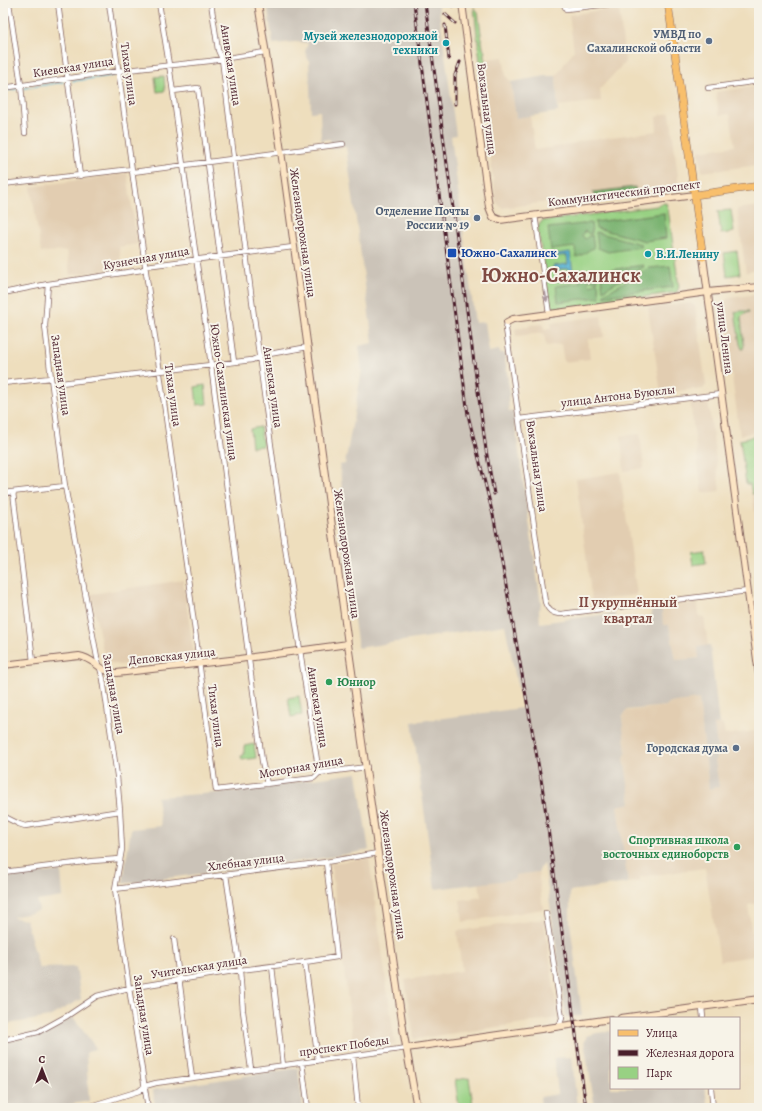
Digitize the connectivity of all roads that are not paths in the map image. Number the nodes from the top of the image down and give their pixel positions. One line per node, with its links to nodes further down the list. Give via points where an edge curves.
1 (9, 3): 17 (street)
2 (58, 3): 15 (street)
3 (109, 3): 14 (street, Тихая улица)
4 (160, 3): 13 (street, Южно-Сахалинская улица)
5 (210, 3): 12 (street, Анивская улица, via 218,50)
6 (258, 3): 11 (main road, Железнодорожная улица)
7 (462, 3): 33 (main road, Вокзальная улица, via 489,207)
8 (563, 3): 9 (street, via 566,9)
9 (618, 3)
10 (668, 3): 31 (main road, улица Ленина)
11 (265, 52): 12 (street, Киевская улица); 23 (main road, Железнодорожная улица)
12 (222, 59): 13 (street, Киевская улица); 24 (street, Анивская улица)
13 (169, 66): 14 (street, Киевская улица); 20 (street, Южно-Сахалинская улица)
14 (118, 70): 15 (street, Киевская улица); 27 (street, Тихая улица)
15 (68, 78): 17 (street, Киевская улица); 28 (street)
16 (759, 82): 19 (street)
17 (21, 85): 18 (street, Киевская улица); 21 (street)
18 (3, 88)
19 (708, 88)
20 (173, 91): 25 (street, via 198,88); 26 (street, Южно-Сахалинская улица)
21 (25, 133)
22 (343, 144): 23 (street)
23 (281, 151): 24 (street); 34 (main road, Железнодорожная улица)
24 (234, 158): 25 (street); 35 (street, Анивская улица)
25 (207, 162): 26 (street); 36 (street)
26 (183, 165): 27 (street); 38 (street, Южно-Сахалинская улица)
27 (132, 170): 28 (street); 39 (street, Тихая улица)
28 (80, 176): 29 (street)
29 (3, 184)
30 (759, 186): 31 (main road, Коммунистический проспект)
31 (695, 195): 32 (main road, Коммунистический проспект); 37 (main road, улица Ленина)
32 (535, 215): 33 (main road, Коммунистический проспект, via 500,220); 44 (street, one-way to 44)
33 (493, 217)
34 (293, 247): 35 (street, Кузнечная улица); 46 (main road, Железнодорожная улица)
35 (245, 254): 36 (street, Кузнечная улица); 47 (street, Анивская улица)
36 (220, 256): 38 (street, Кузнечная улица); 48 (street)
37 (703, 257): 42 (main road, улица Ленина)
38 (196, 259): 39 (street, Кузнечная улица); 49 (street, Южно-Сахалинская улица)
39 (146, 266): 40 (street, Кузнечная улица, via 142,270); 50 (street, Тихая улица)
40 (48, 284): 43 (street, Кузнечная улица); 51 (street, Западная улица, via 45,326)
41 (759, 287): 42 (main road)
42 (708, 292): 44 (main road); 54 (main road, улица Ленина)
43 (3, 293)
44 (549, 314): 45 (main road)
45 (507, 322): 55 (street, Вокзальная улица)
46 (308, 347): 47 (street); 60 (main road, Железнодорожная улица)
47 (259, 358): 48 (street); 61 (street, Анивская улица)
48 (234, 362): 49 (street)
49 (210, 365): 50 (street); 62 (street, Южно-Сахалинская улица)
50 (159, 371): 53 (street); 64 (street, Тихая улица)
51 (51, 378): 52 (street); 53 (street, Западная улица)
52 (3, 383)
53 (53, 384): 56 (street, Западная улица)
54 (721, 394): 55 (street, улица Антона Буюклы); 59 (main road, улица Ленина)
55 (519, 419): 59 (street, Вокзальная улица, via 545,602 551,612 561,614)
56 (65, 486): 57 (street); 66 (street, Западная улица)
57 (13, 492): 58 (street); 63 (street)
58 (3, 493)
59 (748, 592): 67 (main road, улица Ленина)
60 (348, 644): 61 (main road, Деповская улица); 68 (main road, Железнодорожная улица)
61 (300, 651): 62 (main road, Деповская улица); 69 (street, Анивская улица)
62 (249, 658): 64 (main road, Деповская улица); 70 (street, Южно-Сахалинская улица)
63 (33, 661): 65 (main road, Деповская улица); 66 (main road, Деповская улица, via 79,656 90,659)
64 (200, 664): 66 (main road, Деповская улица, via 118,673 107,672); 71 (street, Тихая улица)
65 (3, 665)
66 (100, 667): 72 (street, Западная улица)
67 (759, 676)
68 (367, 767): 69 (street, Моторная улица); 74 (main road, Железнодорожная улица)
69 (319, 773): 70 (street, Моторная улица, via 314,778)
70 (267, 784): 71 (street, Моторная улица)
71 (216, 790)
72 (120, 810): 73 (street, via 25,826); 75 (street, Западная улица)
73 (3, 816)
74 (378, 853): 76 (street, Хлебная улица); 94 (main road, Железнодорожная улица)
75 (120, 859): 77 (street); 79 (street, Западная улица)
76 (326, 862): 78 (street, Хлебная улица); 82 (street, Учительская улица, via 337,957)
77 (3, 872)
78 (226, 875): 79 (street, Хлебная улица); 84 (street)
79 (115, 888): 86 (street, Западная улица)
80 (546, 913): 92 (street, via 562,1018)
81 (174, 939): 85 (street)
82 (305, 962): 83 (street, Учительская улица); 96 (street)
83 (272, 966): 84 (street, Учительская улица); 98 (street)
84 (240, 970): 85 (street, Учительская улица); 99 (street)
85 (179, 980): 86 (street, Учительская улица); 100 (street)
86 (129, 988): 93 (street, Учительская улица, via 97,996 38,1032); 101 (street, Западная улица)
87 (759, 1000): 88 (main road)
88 (702, 1007): 89 (main road); 90 (street)
89 (628, 1017)
90 (703, 1017)
91 (610, 1019): 92 (main road, проспект Победы)
92 (559, 1027): 94 (main road, проспект Победы)
93 (3, 1040)
94 (406, 1048): 95 (street, проспект Победы); 107 (main road, Железнодорожная улица)
95 (353, 1056): 96 (street, проспект Победы); 106 (street)
96 (318, 1061): 97 (street, проспект Победы)
97 (302, 1063): 98 (street, проспект Победы); 105 (street)
98 (282, 1066): 99 (street, проспект Победы)
99 (251, 1070): 100 (street, проспект Победы)
100 (192, 1078): 101 (street, проспект Победы)
101 (145, 1086): 103 (street, проспект Победы, via 139,1091); 104 (street, Западная улица)
102 (711, 1089): 108 (street)
103 (84, 1108)
104 (148, 1108)
105 (308, 1108)
106 (358, 1108)
107 (417, 1108)
108 (713, 1108)

